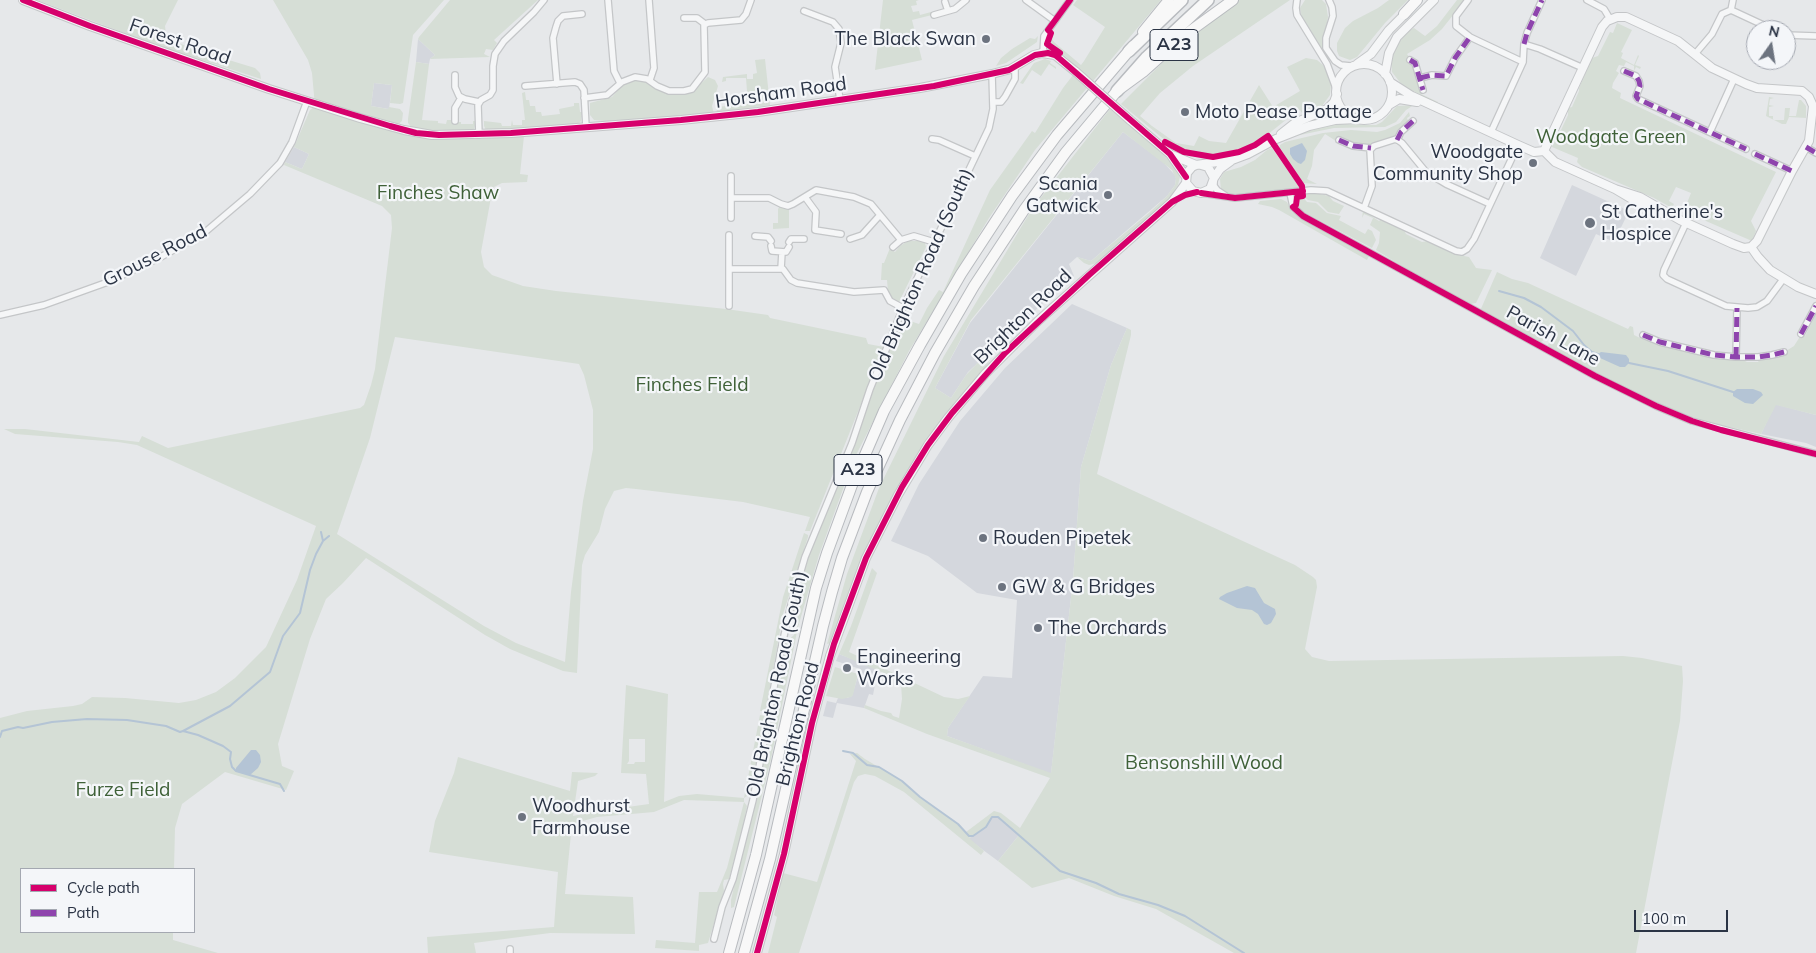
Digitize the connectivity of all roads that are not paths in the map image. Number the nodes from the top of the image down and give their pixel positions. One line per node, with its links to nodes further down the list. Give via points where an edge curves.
1 (23, 0): 62 (street, Forest Road)
2 (544, 0): 63 (street, via 500,45 494,59 493,90)
3 (608, 0): 52 (street, via 614,71)
4 (649, 0): 51 (street, via 654,68)
5 (751, 0): 32 (street, via 742,19)
6 (966, 0): 24 (street)
7 (1026, 0): 31 (street)
8 (1070, 0): 31 (street)
9 (1169, 0): 37 (highway, A23)
10 (1182, 0): 37 (highway)
11 (1208, 0): 56 (highway, via 1146,58)
12 (1233, 0): 56 (highway, A23)
13 (1297, 0): 57 (street, via 1297,15 1325,60)
14 (1329, 0): 42 (street, via 1333,16 1326,48 1337,63)
15 (1418, 0): 26 (highway)
16 (1434, 0): 48 (street, via 1398,37 1389,53)
17 (1468, 0): 35 (street, via 1455,21 1456,26)
18 (1542, 0): 36 (street)
19 (1587, 0): 29 (street, via 1604,8)
20 (1733, 0): 22 (street)
21 (945, 2): 24 (street)
22 (1731, 10): 30 (street); 39 (street, via 1722,14 1712,34)
23 (804, 11): 61 (street, via 833,22 839,29 841,40 835,67)
24 (948, 11): 27 (street)
25 (582, 14): 53 (street, via 564,16 553,35)
26 (1404, 14): 42 (street, via 1371,54)
27 (935, 15)
28 (684, 18): 32 (street, via 697,18)
29 (1610, 19): 39 (street, via 1626,17 1678,41); 44 (street, via 1602,27)
30 (1752, 20)
31 (1055, 21): 38 (street, via 1043,38)
32 (705, 24): 51 (street, via 706,70 696,86 672,91)
33 (1796, 35): 34 (street)
34 (1816, 36)
35 (1470, 38): 41 (street); 49 (street, via 1446,76)
36 (1524, 44): 41 (street); 44 (street)
37 (1129, 51): 134 (highway, A23, via 1068,122 1012,196 957,282 884,411 852,485 816,588 758,846)
38 (1043, 53): 43 (street, Horsham Road, via 1035,54); 87 (street, bridge, via 1057,56)
39 (1695, 54): 50 (street, via 1712,68)
40 (1410, 60): 49 (street, via 1415,63)
41 (1523, 62): 72 (street)
42 (1354, 65): 48 (street, via 1372,66); 57 (street, via 1341,76)
43 (1014, 68): 46 (street, Horsham Road); 64 (street, via 1014,79 1005,97 1000,102)
44 (1583, 68): 85 (street)
45 (1624, 70): 73 (street, via 1640,81 1636,98)
46 (992, 74): 61 (street, Horsham Road); 64 (street, Old Brighton Road (South))
47 (455, 75): 59 (street)
48 (1387, 77): 65 (street, via 1401,90); 66 (street, via 1392,94)
49 (1420, 78): 55 (street)
50 (1734, 79): 58 (street, via 1757,88 1798,90); 73 (street)
51 (650, 80): 52 (street, via 635,77)
52 (620, 83): 60 (street, via 605,96)
53 (557, 84): 54 (street); 60 (street, via 580,84)
54 (525, 86)
55 (1423, 90)
56 (1117, 91): 135 (highway, A23, via 1062,157 974,286 900,420 867,492 842,558 823,626 770,859)
57 (1337, 93): 68 (street, via 1344,110); 78 (street, via 1332,105 1295,123)
58 (1812, 96): 83 (street, via 1810,137)
59 (460, 98): 63 (street); 70 (street)
60 (584, 98): 71 (street)
61 (840, 100): 71 (street, Horsham Road, via 716,117)
62 (307, 101): 67 (street, Forest Road); 127 (street, Grouse Road, via 292,142 280,163 204,234 108,282 44,305)
63 (479, 102): 75 (street)
64 (993, 102): 89 (street, Old Brighton Road (South), via 990,124)
65 (1429, 104): 66 (street, via 1402,99); 72 (street)
66 (1389, 105): 68 (street, via 1377,117)
67 (328, 108): 75 (street, Horsham Road, via 416,133)
68 (1359, 119): 78 (street, via 1318,124)
69 (1413, 120): 80 (street)
70 (454, 121)
71 (586, 127): 75 (street, Horsham Road)
72 (1491, 132): 81 (street)
73 (1710, 132): 84 (street)
74 (942, 133): 77 (street)
75 (479, 135)
76 (932, 139): 77 (street)
77 (939, 140): 89 (street)
78 (1274, 140): 90 (street)
79 (1339, 140): 82 (street)
80 (1397, 140): 82 (street); 102 (street, via 1426,172)
81 (1518, 145): 85 (street, via 1534,152); 102 (street)
82 (1371, 148): 103 (street, via 1372,186)
83 (1806, 148): 86 (street); 92 (street)
84 (1746, 149)
85 (1544, 152): 106 (street, via 1555,162 1640,197)
86 (1816, 153)
87 (1170, 154): 91 (street); 95 (street)
88 (1755, 154): 92 (street)
89 (975, 156): 113 (street, Old Brighton Road (South))
90 (1232, 160): 91 (street); 94 (street, via 1220,169)
91 (1198, 165): 94 (street, via 1211,170); 95 (street, via 1189,170)
92 (1792, 171): 115 (street)
93 (731, 176): 100 (street)
94 (1214, 179): 96 (street, via 1210,189); 99 (street, via 1217,190)
95 (1186, 180): 96 (street, via 1190,188); 101 (street, Brighton Road)
96 (1199, 193): 99 (street); 101 (street, Brighton Road)
97 (1290, 193): 99 (street); 103 (street, via 1326,191); 132 (street, Parish Lane, via 1293,207 1303,216 1595,376 1692,421)
98 (805, 197): 100 (street, via 788,206 769,198); 104 (street, via 818,190 858,197 869,202); 107 (street, via 815,211 816,230)
99 (1228, 197)
100 (731, 198): 105 (street)
101 (1172, 202): 136 (street, Brighton Road, via 1038,321 985,374 924,451 898,494 866,558 834,644)
102 (1490, 204): 103 (street, via 1472,244 1462,252)
103 (1364, 208)
104 (880, 215): 110 (street, via 862,235); 112 (street)
105 (731, 218)
106 (1686, 223): 115 (street, via 1739,247); 126 (street, via 1664,270 1664,277)
107 (841, 234)
108 (729, 236): 117 (street)
109 (755, 236): 116 (street, via 768,237 772,250)
110 (850, 238)
111 (804, 239): 116 (street, via 791,239)
112 (901, 240): 113 (street, via 914,236); 114 (street)
113 (934, 242): 125 (street, Old Brighton Road (South))
114 (893, 247)
115 (1751, 247): 119 (street, via 1764,264)
116 (785, 249): 118 (street)
117 (728, 269): 118 (street); 123 (street)
118 (781, 269): 121 (street, via 796,283 854,292)
119 (1784, 278): 122 (street); 126 (street, via 1773,295 1760,306)
120 (884, 283): 121 (street)
121 (884, 290): 125 (street, via 889,300)
122 (1816, 294)
123 (729, 306)
124 (1816, 306): 128 (street)
125 (902, 308): 133 (street, Old Brighton Road (South), via 797,583 751,808)
126 (1737, 308): 131 (street)
127 (0, 315)
128 (1801, 334)
129 (1643, 335): 131 (street, via 1682,348)
130 (1784, 352): 131 (street)
131 (1736, 357)
132 (1816, 454)
133 (714, 939)
134 (729, 953)
135 (744, 953)
136 (757, 953)

